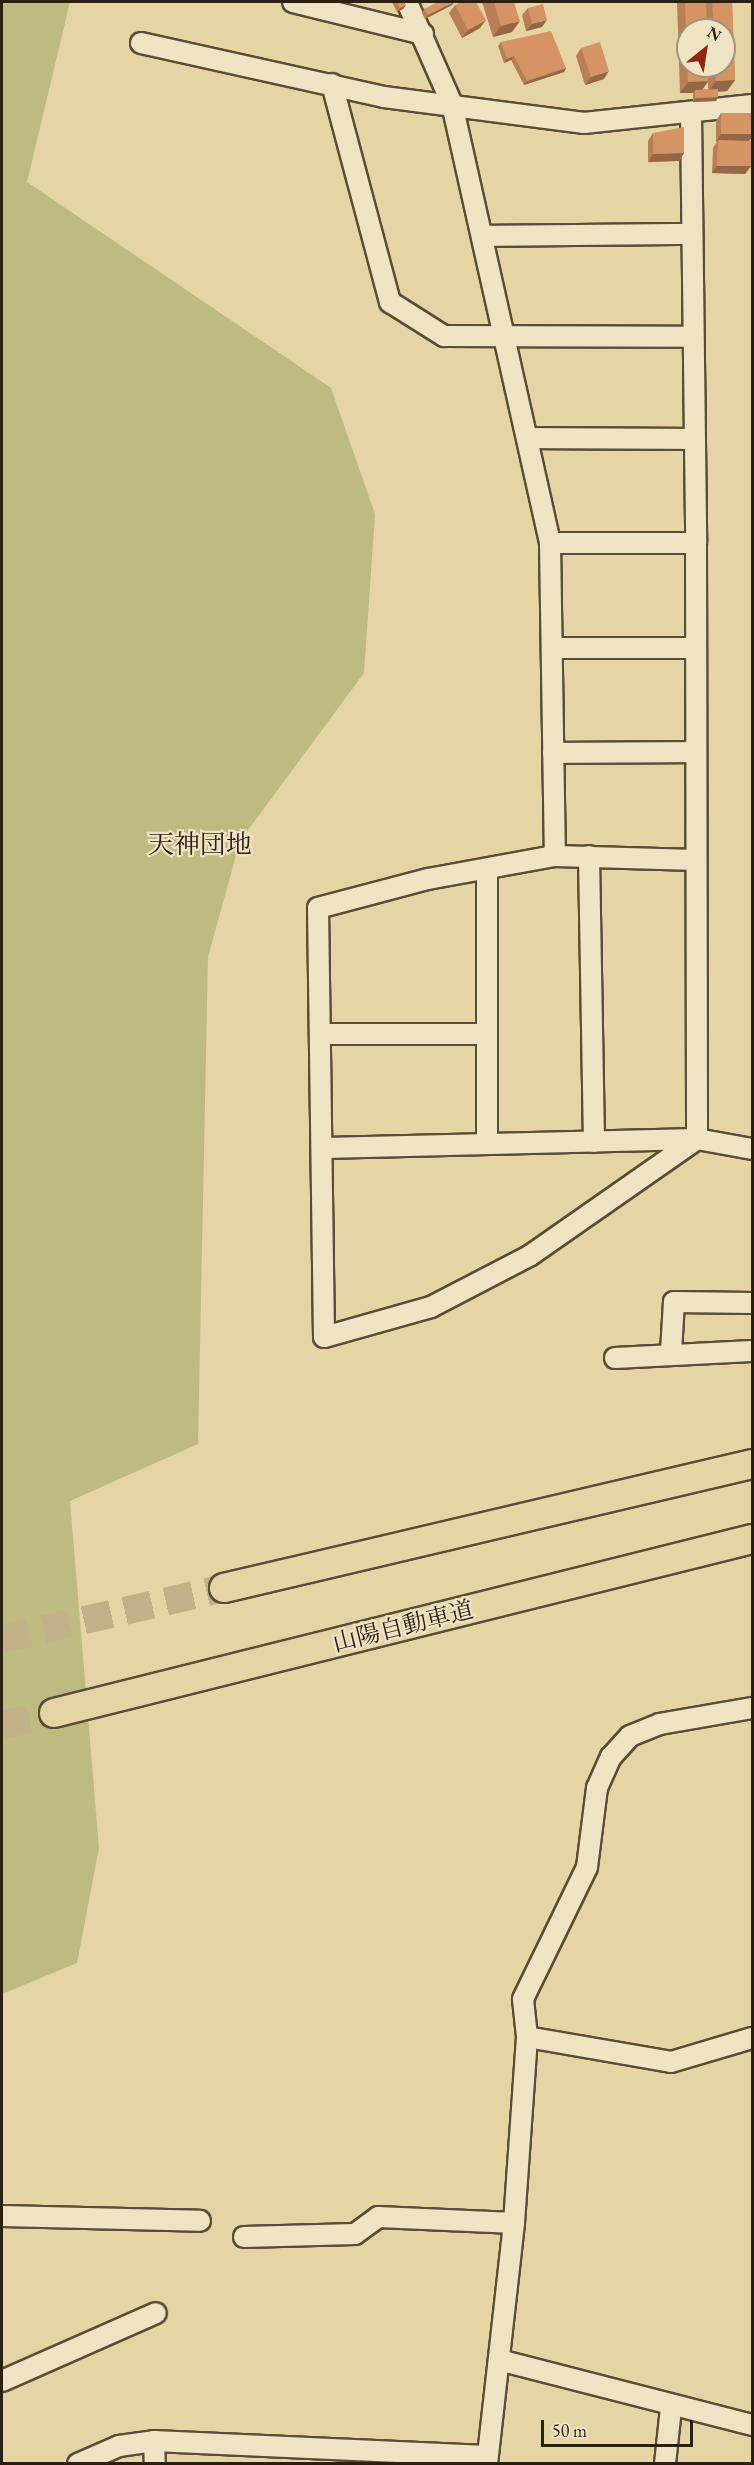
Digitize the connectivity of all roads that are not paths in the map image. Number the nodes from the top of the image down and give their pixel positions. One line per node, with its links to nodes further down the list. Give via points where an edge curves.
1 (294, 2): 3 (street)
2 (407, 2): 3 (street)
3 (423, 34): 6 (street)
4 (141, 43): 5 (street)
5 (332, 84): 6 (street); 12 (street, via 390,302 444,336)
6 (452, 104): 8 (street, via 584,123); 10 (street)
7 (753, 105): 8 (street)
8 (691, 114): 9 (street)
9 (692, 234): 10 (street); 11 (street)
10 (484, 236): 12 (street)
11 (692, 337): 12 (street); 14 (street)
12 (506, 339): 13 (street)
13 (527, 438): 14 (street); 15 (street)
14 (694, 439): 16 (street)
15 (550, 543): 16 (street); 17 (street)
16 (696, 543): 18 (street)
17 (552, 648): 18 (street); 20 (street)
18 (696, 648): 19 (street)
19 (696, 752): 20 (street); 23 (street)
20 (553, 753): 21 (street)
21 (555, 856): 22 (street); 24 (street)
22 (590, 856): 23 (street); 28 (street)
23 (696, 860): 27 (street)
24 (487, 871): 25 (street, via 428,879 318,908); 26 (street)
25 (322, 1034): 26 (street); 30 (street)
26 (487, 1034): 29 (street)
27 (697, 1139): 28 (street); 30 (street, via 531,1255 431,1307 324,1337); 31 (street)
28 (594, 1142): 29 (street)
29 (487, 1144): 30 (street)
30 (324, 1148)
31 (753, 1149)
32 (753, 1302): 34 (street, via 675,1302)
33 (753, 1351): 34 (street)
34 (671, 1352): 35 (street)
35 (615, 1358)
36 (753, 1464): 38 (highway)
37 (753, 1539): 40 (highway, 山陽自動車道)
38 (224, 1588)
39 (753, 1708): 41 (street, via 660,1724 630,1736 611,1757 597,1788 587,1867 523,1999)
40 (54, 1713)
41 (528, 2037): 42 (street, via 671,2062); 45 (street)
42 (753, 2038)
43 (2, 2216): 44 (street)
44 (200, 2221)
45 (514, 2223): 46 (street, via 378,2217 355,2234); 48 (street)
46 (244, 2237)
47 (156, 2313): 49 (street)
48 (499, 2360): 50 (street); 55 (street)
49 (2, 2381)
50 (671, 2408): 51 (street); 58 (street)
51 (753, 2426)
52 (154, 2441): 53 (street); 54 (street); 57 (street)
53 (339, 2456): 55 (street)
54 (98, 2459): 56 (street)
55 (487, 2460)
56 (78, 2463)
57 (155, 2463)
58 (665, 2463)

